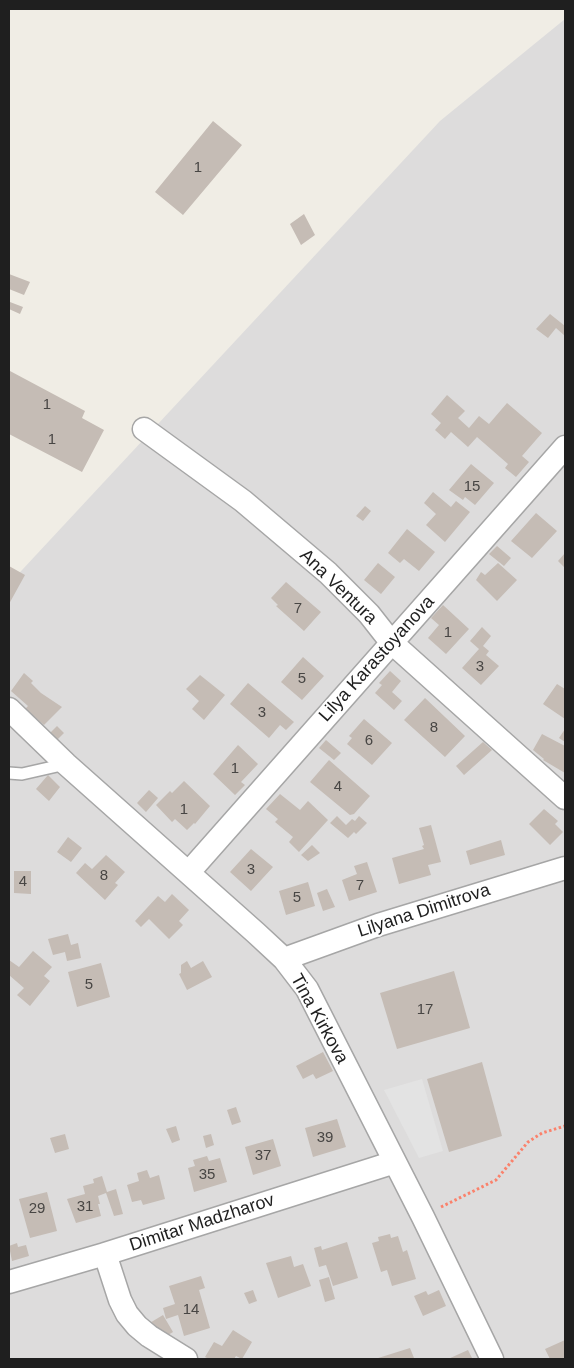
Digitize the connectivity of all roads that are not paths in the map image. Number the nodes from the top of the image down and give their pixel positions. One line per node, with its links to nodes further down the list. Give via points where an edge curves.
1 (144, 429): 3 (street, Ana Ventura, via 243,501 328,573 369,614)
2 (563, 454): 3 (street, Lilya Karastoyanova)
3 (391, 642): 7 (street, Ana Ventura); 9 (street, Lilya Karastoyanova)
4 (9, 709): 5 (street, Tina Kirkova)
5 (66, 764): 6 (lane, via 22,774); 9 (street, Tina Kirkova)
6 (9, 773)
7 (565, 798)
8 (565, 868): 10 (street, Lilyana Dimitrova, via 378,925)
9 (189, 872): 10 (street, Tina Kirkova)
10 (284, 959): 11 (street, Tina Kirkova, via 307,989)
11 (395, 1162): 12 (street, Dimitar Madzharov); 15 (street, Tina Kirkova)
12 (105, 1254): 13 (street, Dimitar Madzharov); 14 (street, via 127,1314 149,1336)
13 (9, 1282)
14 (186, 1359)
15 (492, 1359)

